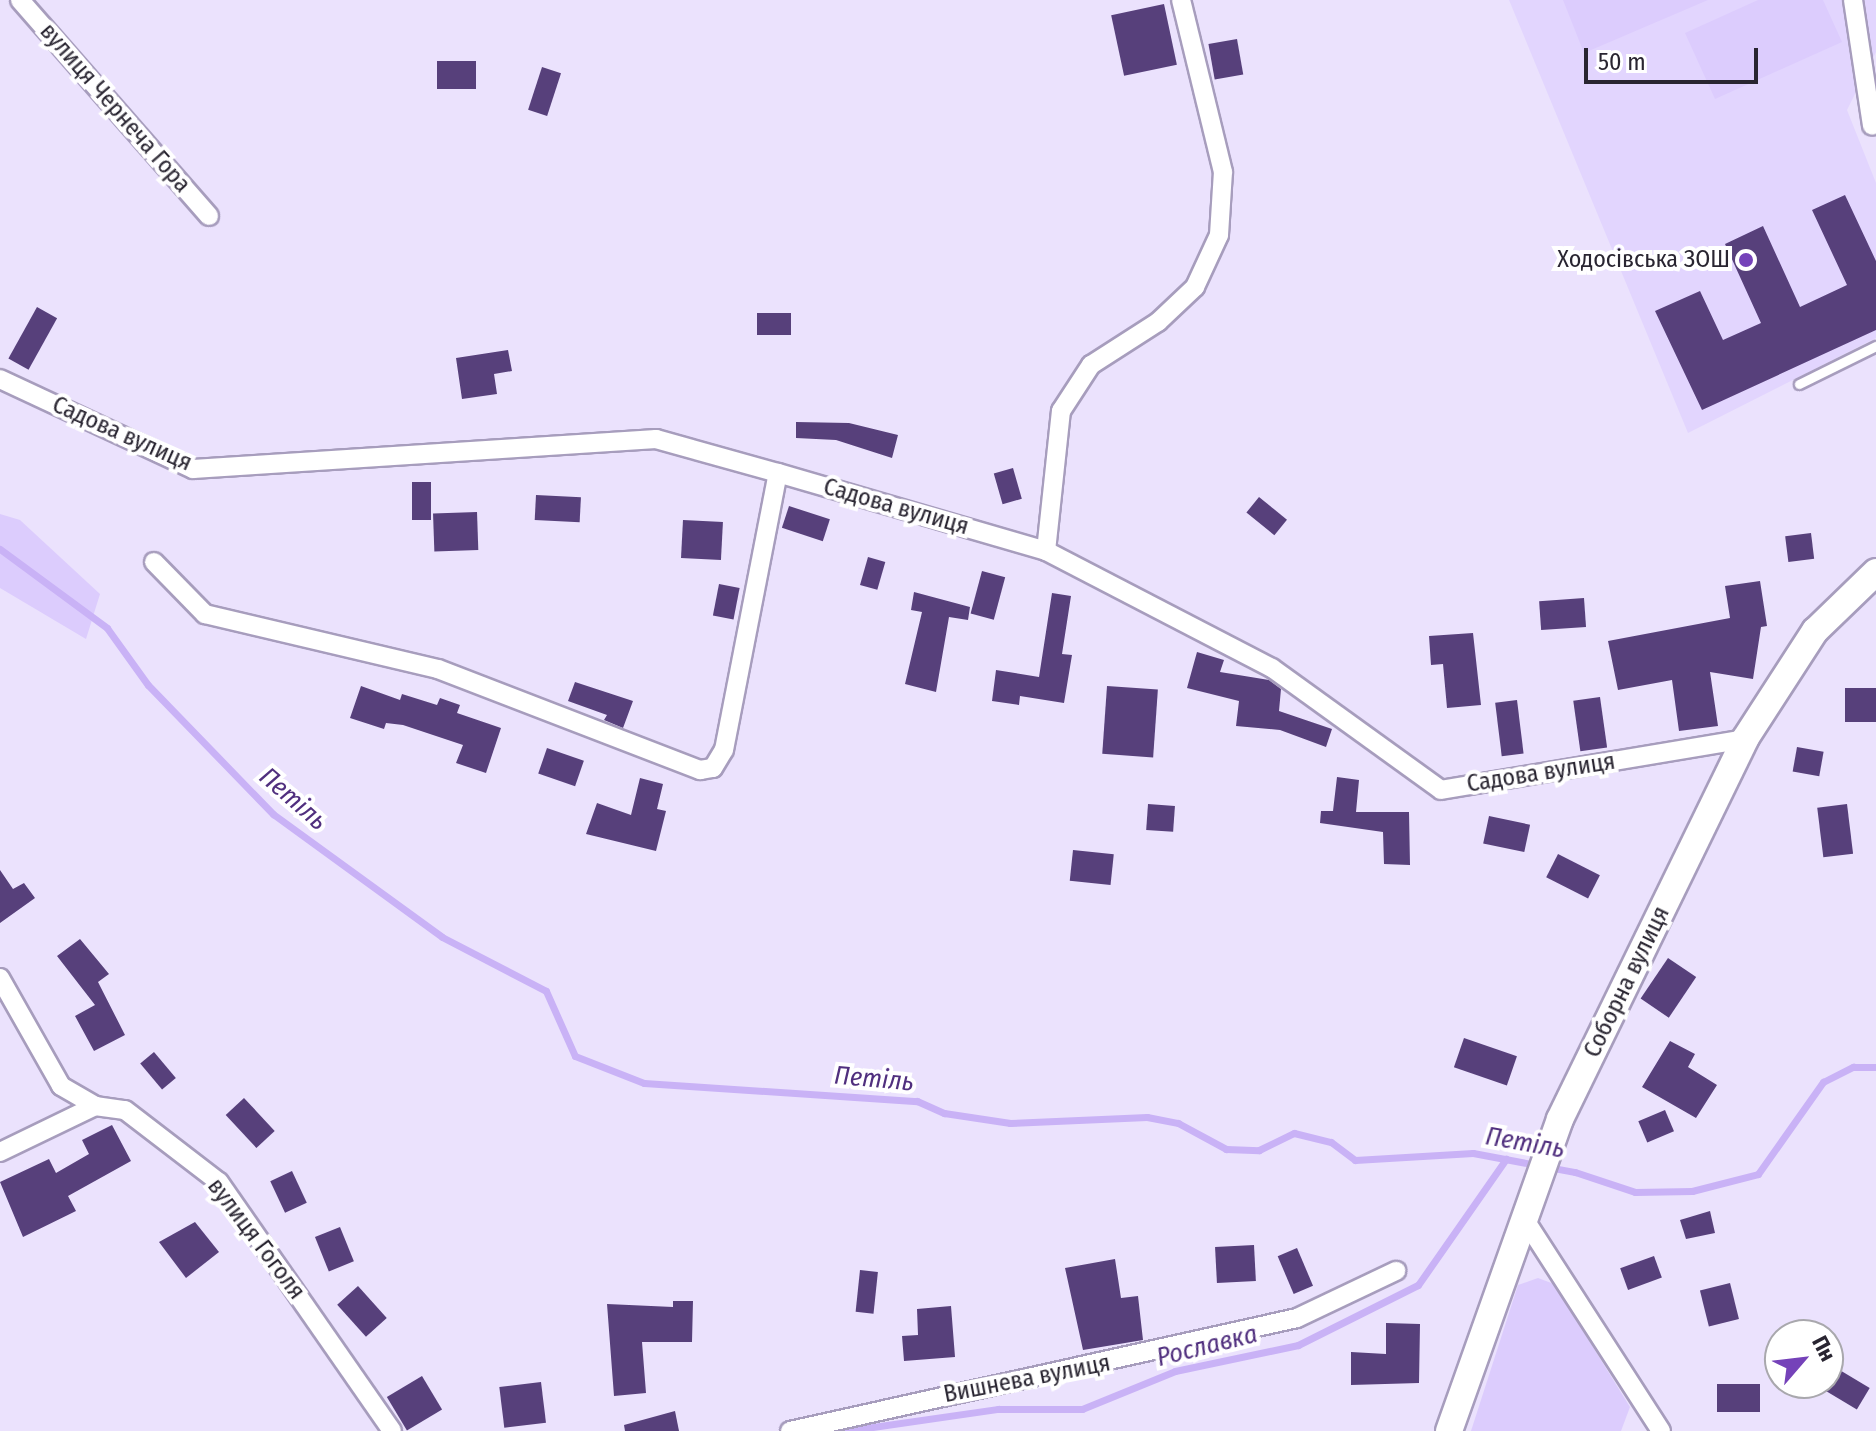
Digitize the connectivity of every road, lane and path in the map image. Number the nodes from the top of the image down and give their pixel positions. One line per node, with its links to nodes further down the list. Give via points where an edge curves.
1 (20, 0): 5 (street, вулиця Чернеча Гора)
2 (1181, 0): 10 (street, via 1223,172 1219,235 1195,287 1158,322 1091,365 1061,411)
3 (1853, 0): 4 (street)
4 (1874, 131)
5 (209, 216)
6 (1876, 346): 8 (lane)
7 (0, 379): 9 (street, Садова вулиця, via 193,469 656,439)
8 (1799, 384)
9 (778, 473): 10 (street, Садова вулиця); 11 (street, via 724,750 713,768 700,770 438,669 205,614)
10 (1046, 551): 13 (street, Садова вулиця, via 1272,668 1441,790)
11 (154, 562)
12 (1876, 572): 13 (street, Соборна вулиця, via 1815,631)
13 (1745, 739): 17 (street, Соборна вулиця, via 1560,1119)
14 (0, 978): 15 (street, вулиця Гоголя, via 61,1086)
15 (95, 1106): 16 (street); 19 (street, вулиця Гоголя, via 125,1110 219,1182)
16 (0, 1152)
17 (1528, 1211): 21 (street, Соборна вулиця); 22 (street)
18 (1396, 1271): 20 (street, Вишнева вулиця, via 1297,1318)
19 (392, 1431)
20 (790, 1431)
21 (1449, 1431)
22 (1661, 1431)

